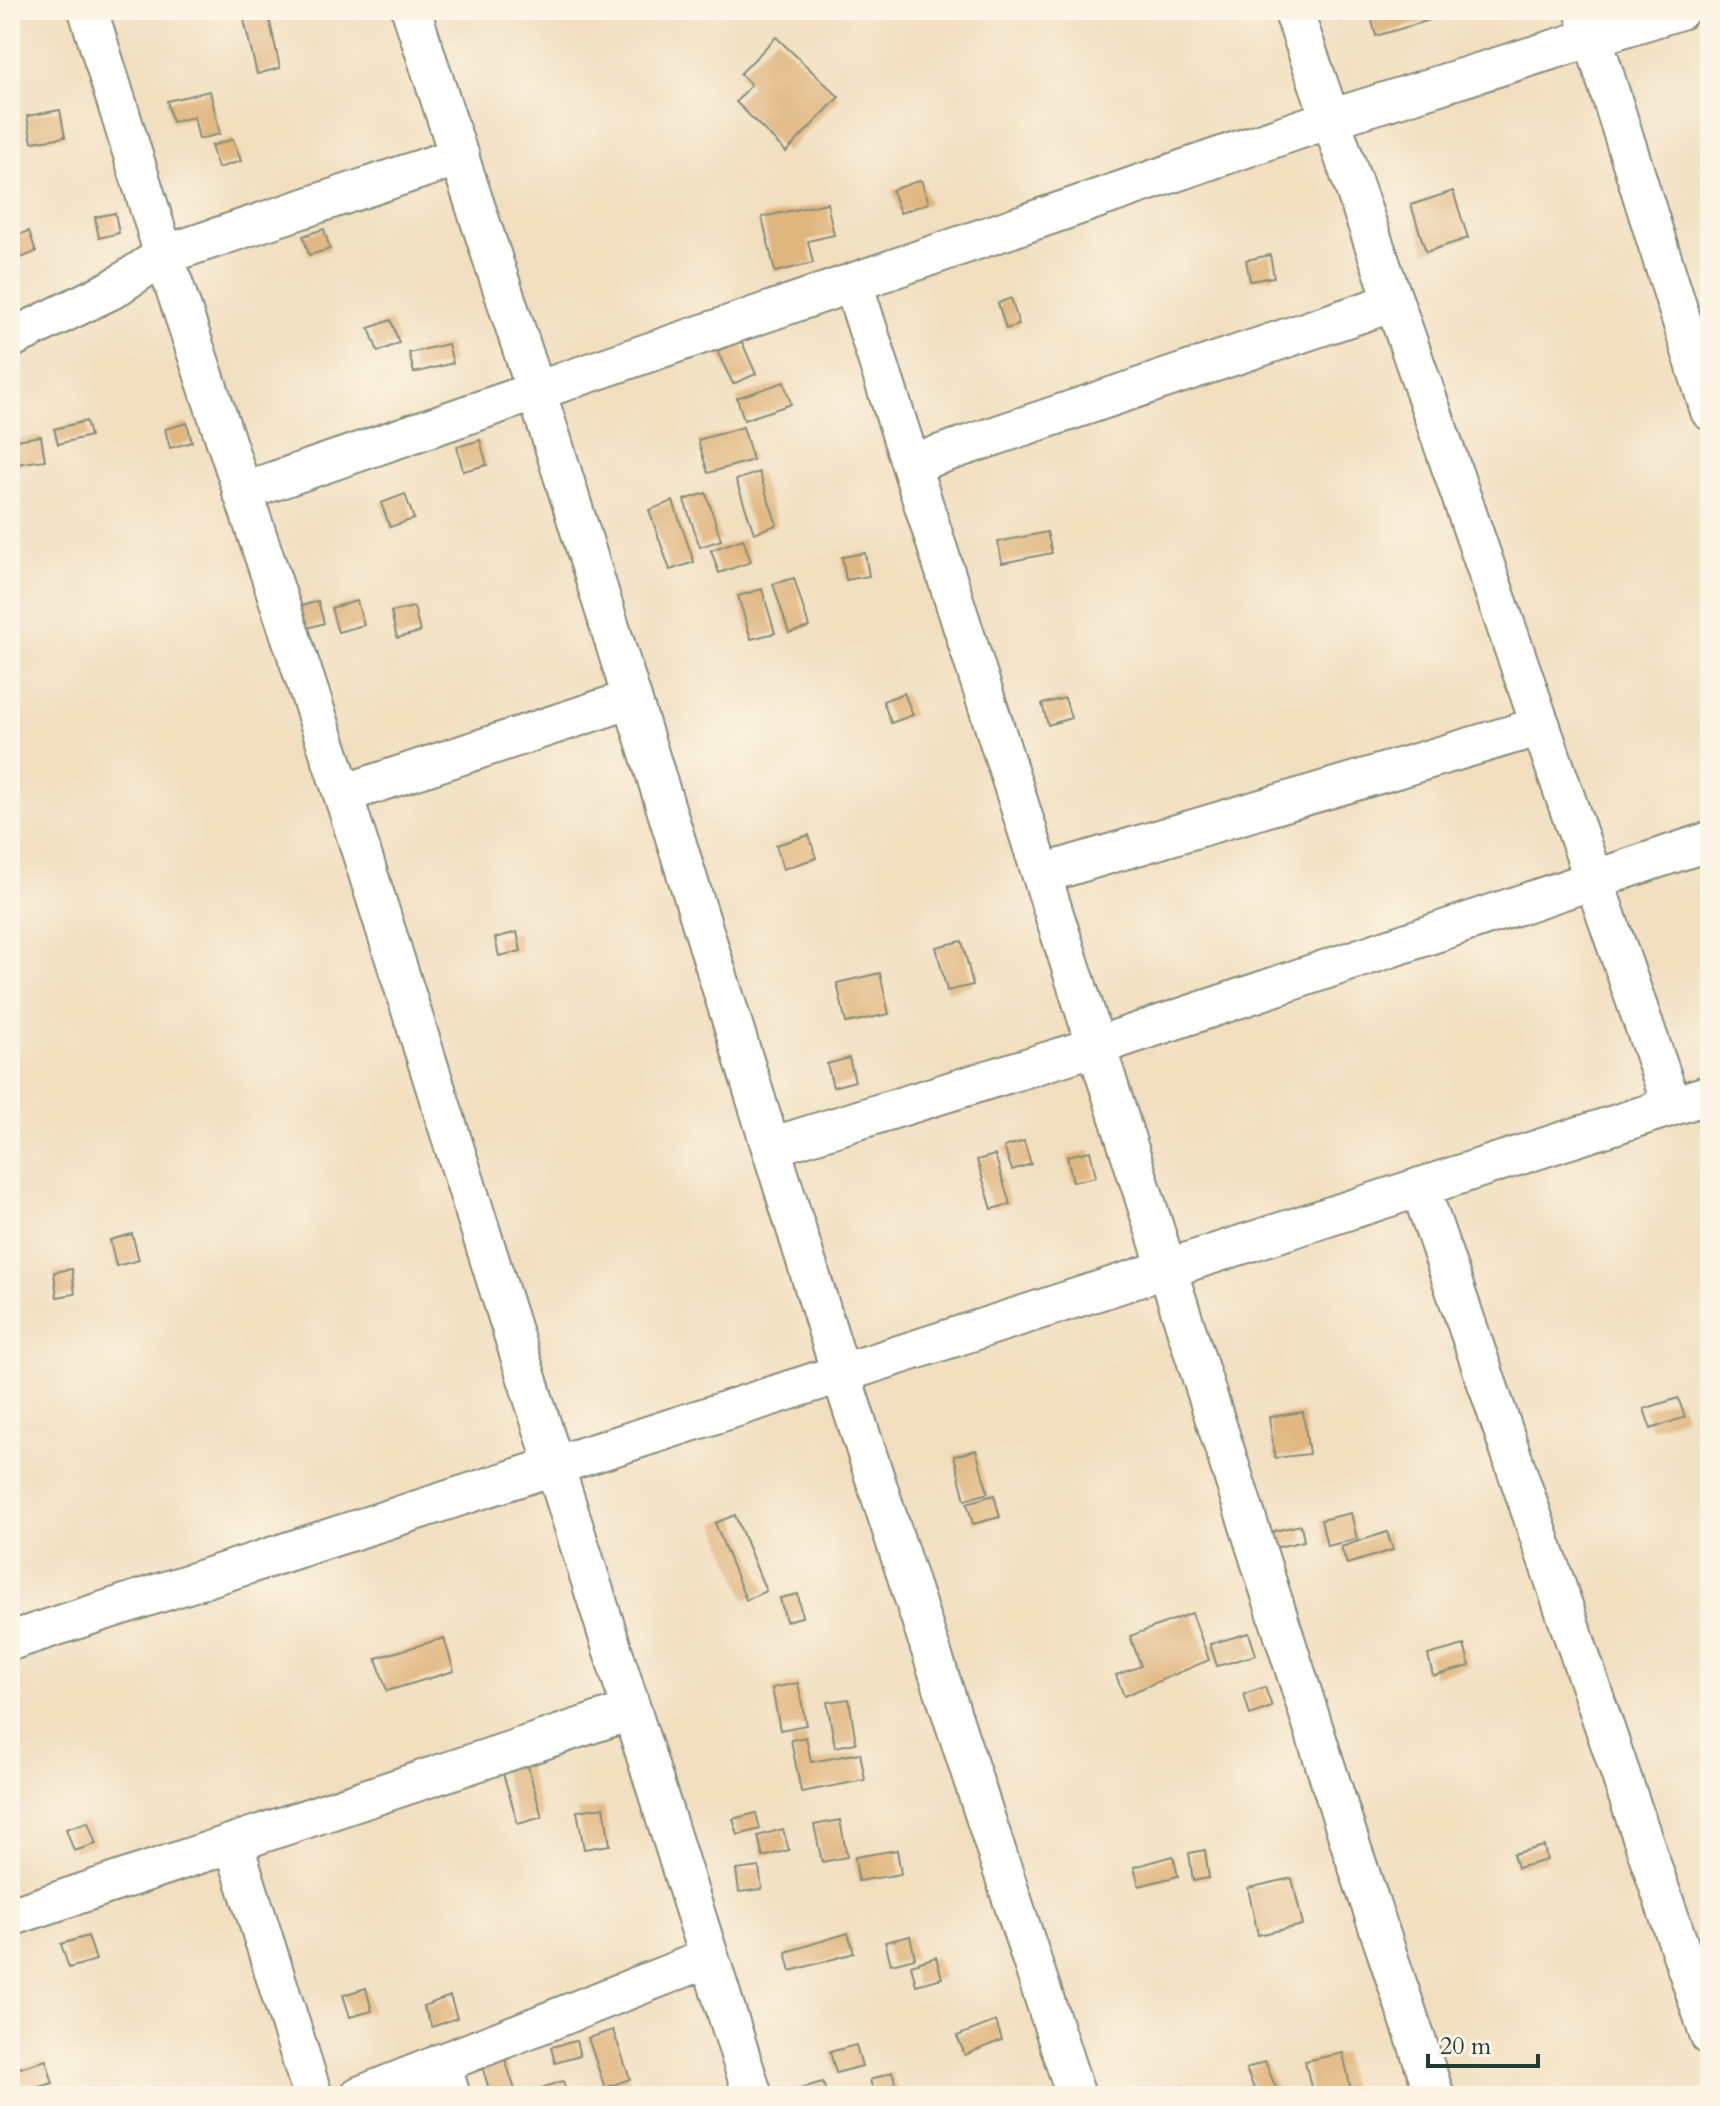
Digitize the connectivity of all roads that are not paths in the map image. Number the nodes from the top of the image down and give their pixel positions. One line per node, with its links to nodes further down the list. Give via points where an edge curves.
1 (88, 10): 8 (street)
2 (411, 10): 7 (street)
3 (1293, 10): 6 (street)
4 (1680, 10): 5 (street)
5 (1588, 24): 6 (street); 13 (street)
6 (1330, 119): 9 (street); 10 (street)
7 (460, 156): 8 (street); 12 (street)
8 (164, 255): 11 (street, via 113,289); 15 (street)
9 (853, 283): 12 (street); 14 (street)
10 (1394, 302): 14 (street); 17 (street)
11 (10, 339)
12 (536, 391): 15 (street); 16 (street)
13 (1710, 411)
14 (911, 464): 20 (street)
15 (242, 492): 18 (street)
16 (632, 699): 18 (street); 25 (street)
17 (1541, 726): 20 (street); 21 (street)
18 (343, 794): 29 (street)
19 (1710, 841): 21 (street)
20 (1042, 874): 22 (street)
21 (1594, 881): 22 (street); 24 (street)
22 (1097, 1046): 25 (street); 27 (street)
23 (1710, 1094): 24 (street)
24 (1672, 1106): 26 (street)
25 (771, 1147): 28 (street)
26 (1420, 1187): 27 (street); 35 (street)
27 (1168, 1269): 28 (street); 41 (street)
28 (841, 1374): 29 (street); 40 (street)
29 (553, 1467): 30 (street); 31 (street)
30 (10, 1641)
31 (630, 1711): 32 (street); 34 (street)
32 (234, 1845): 33 (street); 37 (street)
33 (10, 1917)
34 (709, 1958): 36 (street); 39 (street)
35 (1710, 2036)
36 (446, 2079): 38 (street)
37 (313, 2096)
38 (359, 2096)
39 (753, 2096)
40 (1076, 2096)
41 (1435, 2096)

